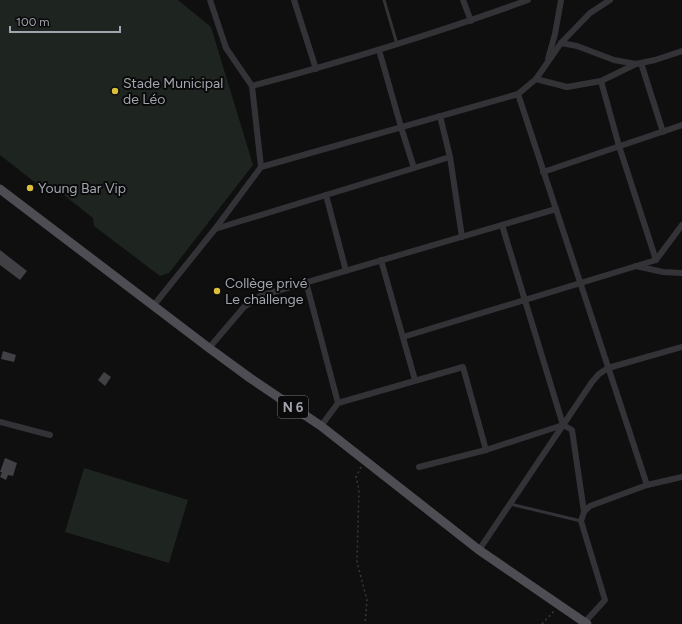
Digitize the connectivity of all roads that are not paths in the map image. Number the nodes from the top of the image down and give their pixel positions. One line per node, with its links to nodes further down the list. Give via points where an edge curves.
1 (210, 0): 18 (street, via 226,48)
2 (294, 0): 15 (street)
3 (384, 0): 10 (lane)
4 (463, 0): 8 (street)
5 (528, 0): 8 (street)
6 (561, 0): 14 (street)
7 (610, 0): 9 (street, via 590,13)
8 (471, 21): 10 (street)
9 (561, 43): 13 (street, via 577,46 614,60); 14 (street)
10 (397, 45): 11 (street)
11 (379, 50): 15 (street); 22 (street)
12 (682, 50): 13 (street)
13 (639, 63): 17 (street); 23 (street)
14 (547, 64): 16 (street)
15 (316, 69): 18 (street)
16 (536, 79): 17 (street, via 567,87); 19 (street)
17 (601, 81): 24 (street)
18 (252, 86): 26 (street)
19 (518, 94): 20 (street); 28 (street)
20 (440, 116): 22 (street); 25 (street)
21 (682, 125): 23 (street)
22 (401, 127): 26 (street); 27 (street)
23 (663, 132): 24 (street)
24 (619, 146): 28 (street); 37 (street)
25 (450, 157): 27 (street); 35 (street)
26 (261, 167): 34 (street)
27 (414, 168): 30 (street)
28 (544, 172): 31 (street)
29 (0, 189): 44 (main road, N 6)
30 (326, 195): 34 (street); 39 (street)
31 (556, 209): 32 (street); 42 (street)
32 (502, 225): 35 (street); 43 (street)
33 (682, 225): 37 (street)
34 (214, 229): 44 (street)
35 (462, 237): 36 (street)
36 (381, 260): 39 (street); 45 (street)
37 (656, 260): 38 (street)
38 (635, 266): 40 (street); 42 (street)
39 (346, 270): 41 (street)
40 (682, 273)
41 (306, 282): 47 (street, via 260,296 244,307); 50 (street)
42 (580, 282): 43 (street); 48 (street)
43 (525, 299): 45 (street); 52 (street)
44 (154, 305): 47 (main road, N 6)
45 (403, 337): 49 (street)
46 (682, 347): 48 (street)
47 (209, 348): 53 (main road, N 6)
48 (608, 368): 52 (street, via 592,382); 58 (street)
49 (415, 380): 50 (street); 55 (street, via 463,367)
50 (338, 403): 53 (street)
51 (0, 422): 54 (street)
52 (563, 425): 55 (street); 59 (street); 60 (street, via 572,430)
53 (321, 426): 62 (main road, N 6)
54 (50, 435)
55 (486, 450): 56 (street)
56 (419, 467)
57 (682, 477): 58 (street)
58 (646, 485): 60 (street, via 590,506)
59 (510, 504): 61 (lane); 62 (street)
60 (584, 512): 61 (street)
61 (582, 521): 63 (street, via 605,600)
62 (479, 550): 63 (main road, N 6)
63 (586, 623)

